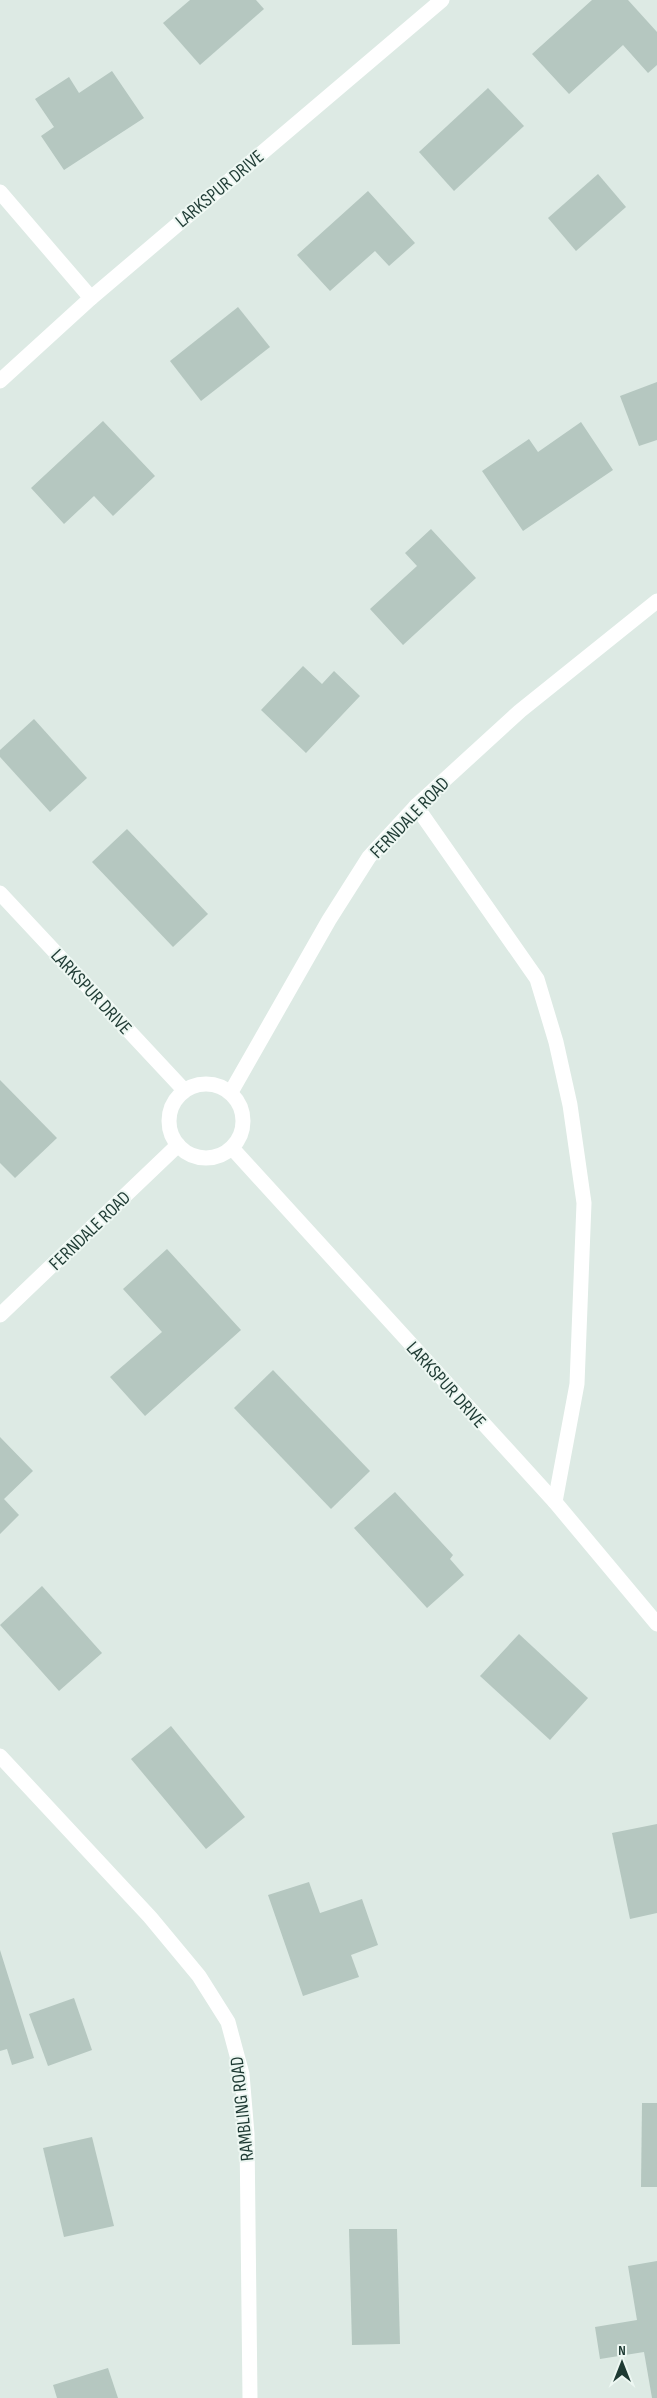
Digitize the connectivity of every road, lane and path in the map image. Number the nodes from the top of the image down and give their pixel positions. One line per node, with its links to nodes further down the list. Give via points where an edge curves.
1 (442, 0): 3 (street, LARKSPUR DRIVE)
2 (0, 192): 3 (street)
3 (90, 298): 4 (street, LARKSPUR DRIVE)
4 (0, 380)
5 (657, 601): 6 (street, FERNDALE ROAD, via 520,711)
6 (416, 806): 9 (street, FERNDALE ROAD, via 369,857 329,920); 13 (street, via 537,978 570,1105 584,1203 577,1384)
7 (0, 892): 8 (street, LARKSPUR DRIVE)
8 (184, 1090): 9 (street, via 208,1083); 10 (street, via 176,1099 170,1116 171,1134)
9 (231, 1092): 11 (street, via 243,1114 241,1132)
10 (178, 1145): 11 (street, via 204,1158 222,1155); 12 (street, FERNDALE ROAD)
11 (232, 1148): 13 (street, LARKSPUR DRIVE)
12 (0, 1316)
13 (556, 1502): 14 (street, LARKSPUR DRIVE)
14 (657, 1624)
15 (0, 1756): 16 (street, RAMBLING ROAD, via 150,1917 199,1976 228,2022 242,2074 247,2134)
16 (250, 2398)

